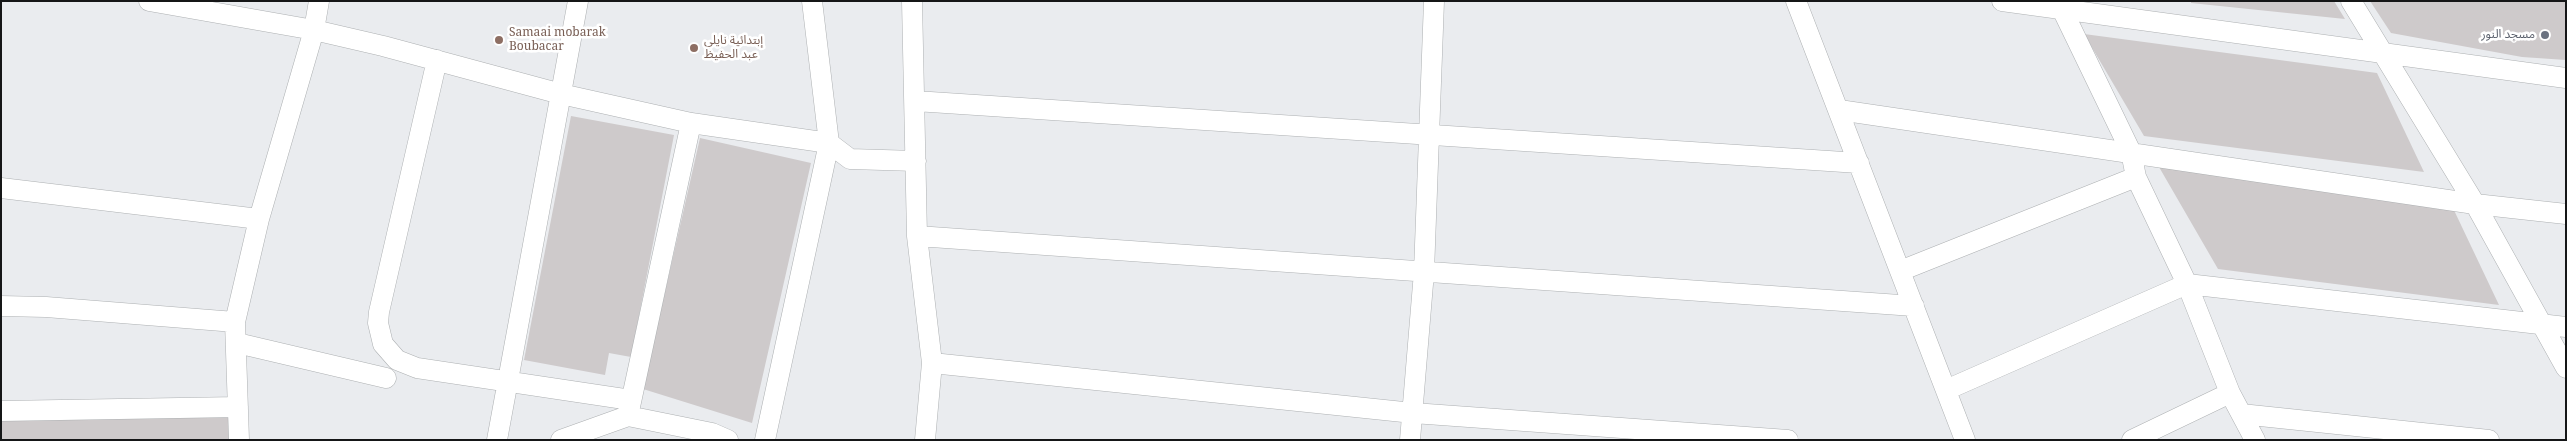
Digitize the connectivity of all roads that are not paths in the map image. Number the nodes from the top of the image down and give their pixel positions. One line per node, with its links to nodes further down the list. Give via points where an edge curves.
1 (149, 1): 11 (street)
2 (319, 1): 11 (street)
3 (578, 1): 15 (street)
4 (812, 1): 20 (street)
5 (912, 1): 16 (street)
6 (1434, 1): 19 (street)
7 (1796, 1): 17 (street)
8 (2002, 1): 10 (street)
9 (2351, 1): 12 (street)
10 (2060, 5): 12 (street); 21 (street)
11 (314, 30): 13 (street); 28 (street)
12 (2382, 54): 14 (street); 26 (street)
13 (437, 60): 15 (street); 42 (street, via 379,312 379,334 389,353 406,365)
14 (2566, 78)
15 (561, 94): 18 (street); 42 (street)
16 (915, 101): 19 (street); 22 (street)
17 (1838, 110): 21 (street); 23 (street)
18 (691, 123): 20 (street); 46 (street)
19 (1427, 134): 23 (street); 31 (street)
20 (829, 143): 22 (street, via 850,159); 54 (street)
21 (2131, 152): 24 (street); 26 (street)
22 (916, 161): 29 (street)
23 (1859, 163): 30 (street)
24 (2136, 177): 30 (street); 32 (street)
25 (1, 188): 28 (street)
26 (2475, 204): 27 (street); 36 (street)
27 (2566, 214)
28 (259, 219): 35 (street)
29 (917, 236): 31 (street); 39 (street)
30 (1900, 271): 34 (street)
31 (1424, 272): 34 (street); 48 (street)
32 (2187, 284): 36 (street); 43 (street); 44 (street)
33 (1, 306): 35 (street)
34 (1914, 306): 43 (street)
35 (235, 322): 38 (street)
36 (2540, 324): 37 (street); 40 (street)
37 (2566, 327)
38 (237, 343): 41 (street); 45 (street)
39 (932, 363): 48 (street); 55 (street)
40 (2566, 368)
41 (386, 378)
42 (508, 382): 46 (street); 51 (street)
43 (1946, 390): 58 (street)
44 (2230, 393): 49 (street); 59 (street)
45 (238, 407): 47 (street); 50 (street)
46 (630, 408): 52 (street); 53 (street)
47 (1, 411)
48 (1413, 413): 56 (street); 57 (street)
49 (2241, 414): 60 (street); 61 (street)
50 (239, 440)
51 (497, 440)
52 (561, 440)
53 (728, 440)
54 (765, 440)
55 (925, 440)
56 (1410, 440)
57 (1788, 440)
58 (1965, 440)
59 (2132, 440)
60 (2255, 440)
61 (2489, 440)

